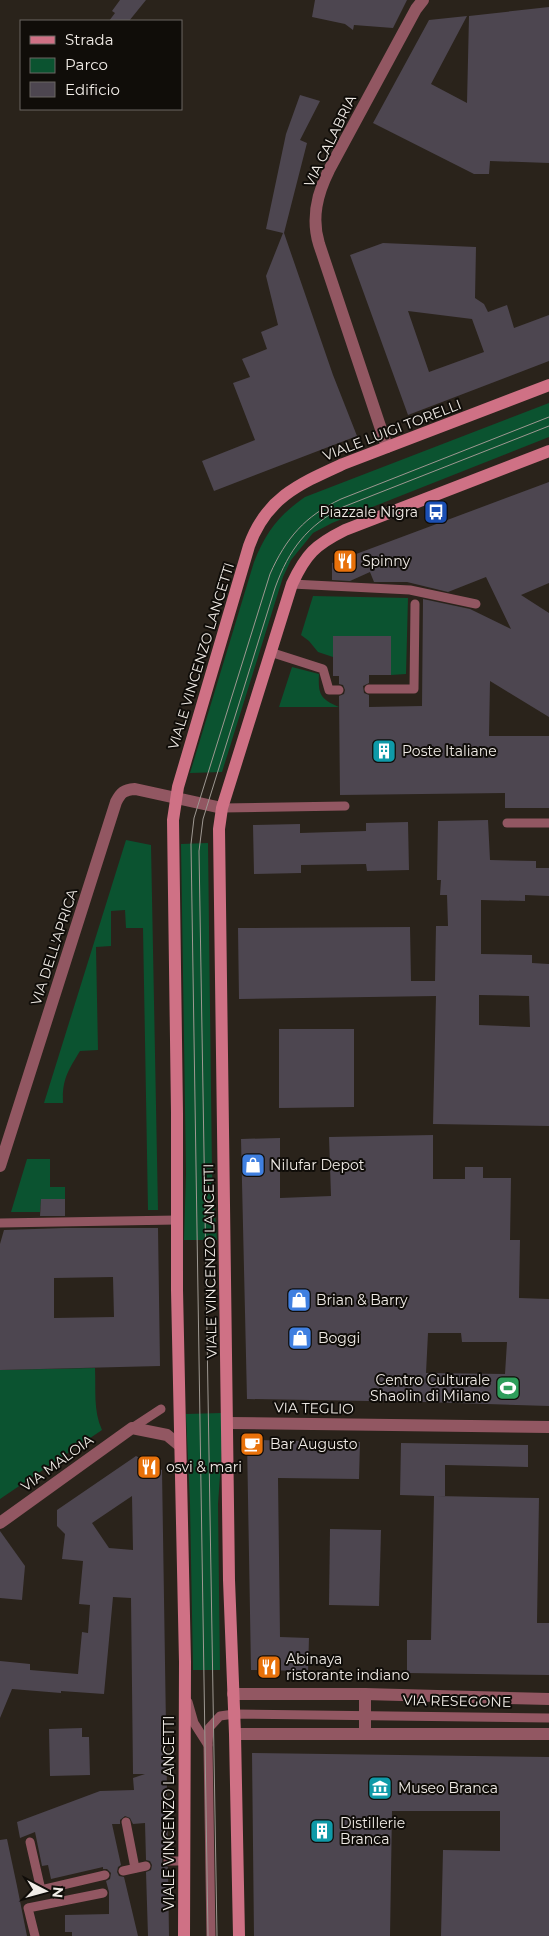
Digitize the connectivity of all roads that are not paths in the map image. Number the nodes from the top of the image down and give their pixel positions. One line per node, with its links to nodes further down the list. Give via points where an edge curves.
1 (423, 0): 3 (street, VIA CALABRIA, via 329,170 315,214 318,244)
2 (549, 385): 3 (main road, VIALE LUIGI TORELLI)
3 (387, 447): 5 (main road, VIALE LUIGI TORELLI, via 298,486 276,501)
4 (549, 451): 6 (main road, via 345,530 324,541 308,556)
5 (258, 523): 12 (main road, VIALE VINCENZO LANCETTI)
6 (292, 584): 8 (lane, via 410,590); 9 (main road, VIALE VINCENZO LANCETTI)
7 (415, 604): 10 (lane, via 414,689)
8 (476, 604)
9 (270, 652): 11 (lane, via 323,669 329,690); 14 (main road, VIALE VINCENZO LANCETTI)
10 (369, 689)
11 (339, 690)
12 (176, 798): 14 (street); 17 (street, VIA DELL'APRICA, via 135,789 120,794 116,802); 18 (main road, VIALE VINCENZO LANCETTI, via 173,820)
13 (346, 806): 14 (lane)
14 (222, 808): 21 (main road, VIALE VINCENZO LANCETTI, via 219,829)
15 (507, 823): 16 (lane)
16 (549, 823)
17 (0, 1166)
18 (177, 1220): 19 (lane); 24 (main road, VIALE VINCENZO LANCETTI)
19 (0, 1222)
20 (162, 1408): 23 (lane, VIA MALOIA)
21 (228, 1423): 22 (street, VIA TEGLIO); 27 (main road, VIALE VINCENZO LANCETTI)
22 (549, 1427)
23 (132, 1428): 24 (street, via 167,1435); 25 (street, VIA MALOIA)
24 (179, 1444): 26 (main road, VIALE VINCENZO LANCETTI)
25 (0, 1523)
26 (185, 1690): 36 (lane, VIALE VINCENZO LANCETTI, via 194,1723); 40 (main road, VIALE VINCENZO LANCETTI)
27 (233, 1694): 28 (street, VIA RESEGONE); 30 (main road, VIALE VINCENZO LANCETTI)
28 (365, 1694): 29 (street, VIA RESEGONE); 31 (street)
29 (549, 1699)
30 (234, 1714): 31 (lane, VIA RESEGONE); 34 (main road, VIALE VINCENZO LANCETTI); 36 (lane, via 220,1716 213,1721)
31 (364, 1714): 32 (lane, VIA RESEGONE); 33 (street)
32 (549, 1718)
33 (365, 1733): 34 (street); 35 (street)
34 (235, 1734): 49 (main road, VIALE VINCENZO LANCETTI)
35 (549, 1734)
36 (208, 1745): 48 (lane)
37 (126, 1822): 42 (lane)
38 (30, 1842): 44 (lane, via 42,1890)
39 (168, 1860): 40 (lane)
40 (183, 1861): 47 (main road, VIALE VINCENZO LANCETTI)
41 (146, 1866): 42 (lane)
42 (135, 1868): 43 (lane)
43 (123, 1871)
44 (105, 1875)
45 (103, 1894): 46 (lane, via 28,1908)
46 (35, 1936)
47 (184, 1936)
48 (210, 1936)
49 (239, 1936)

